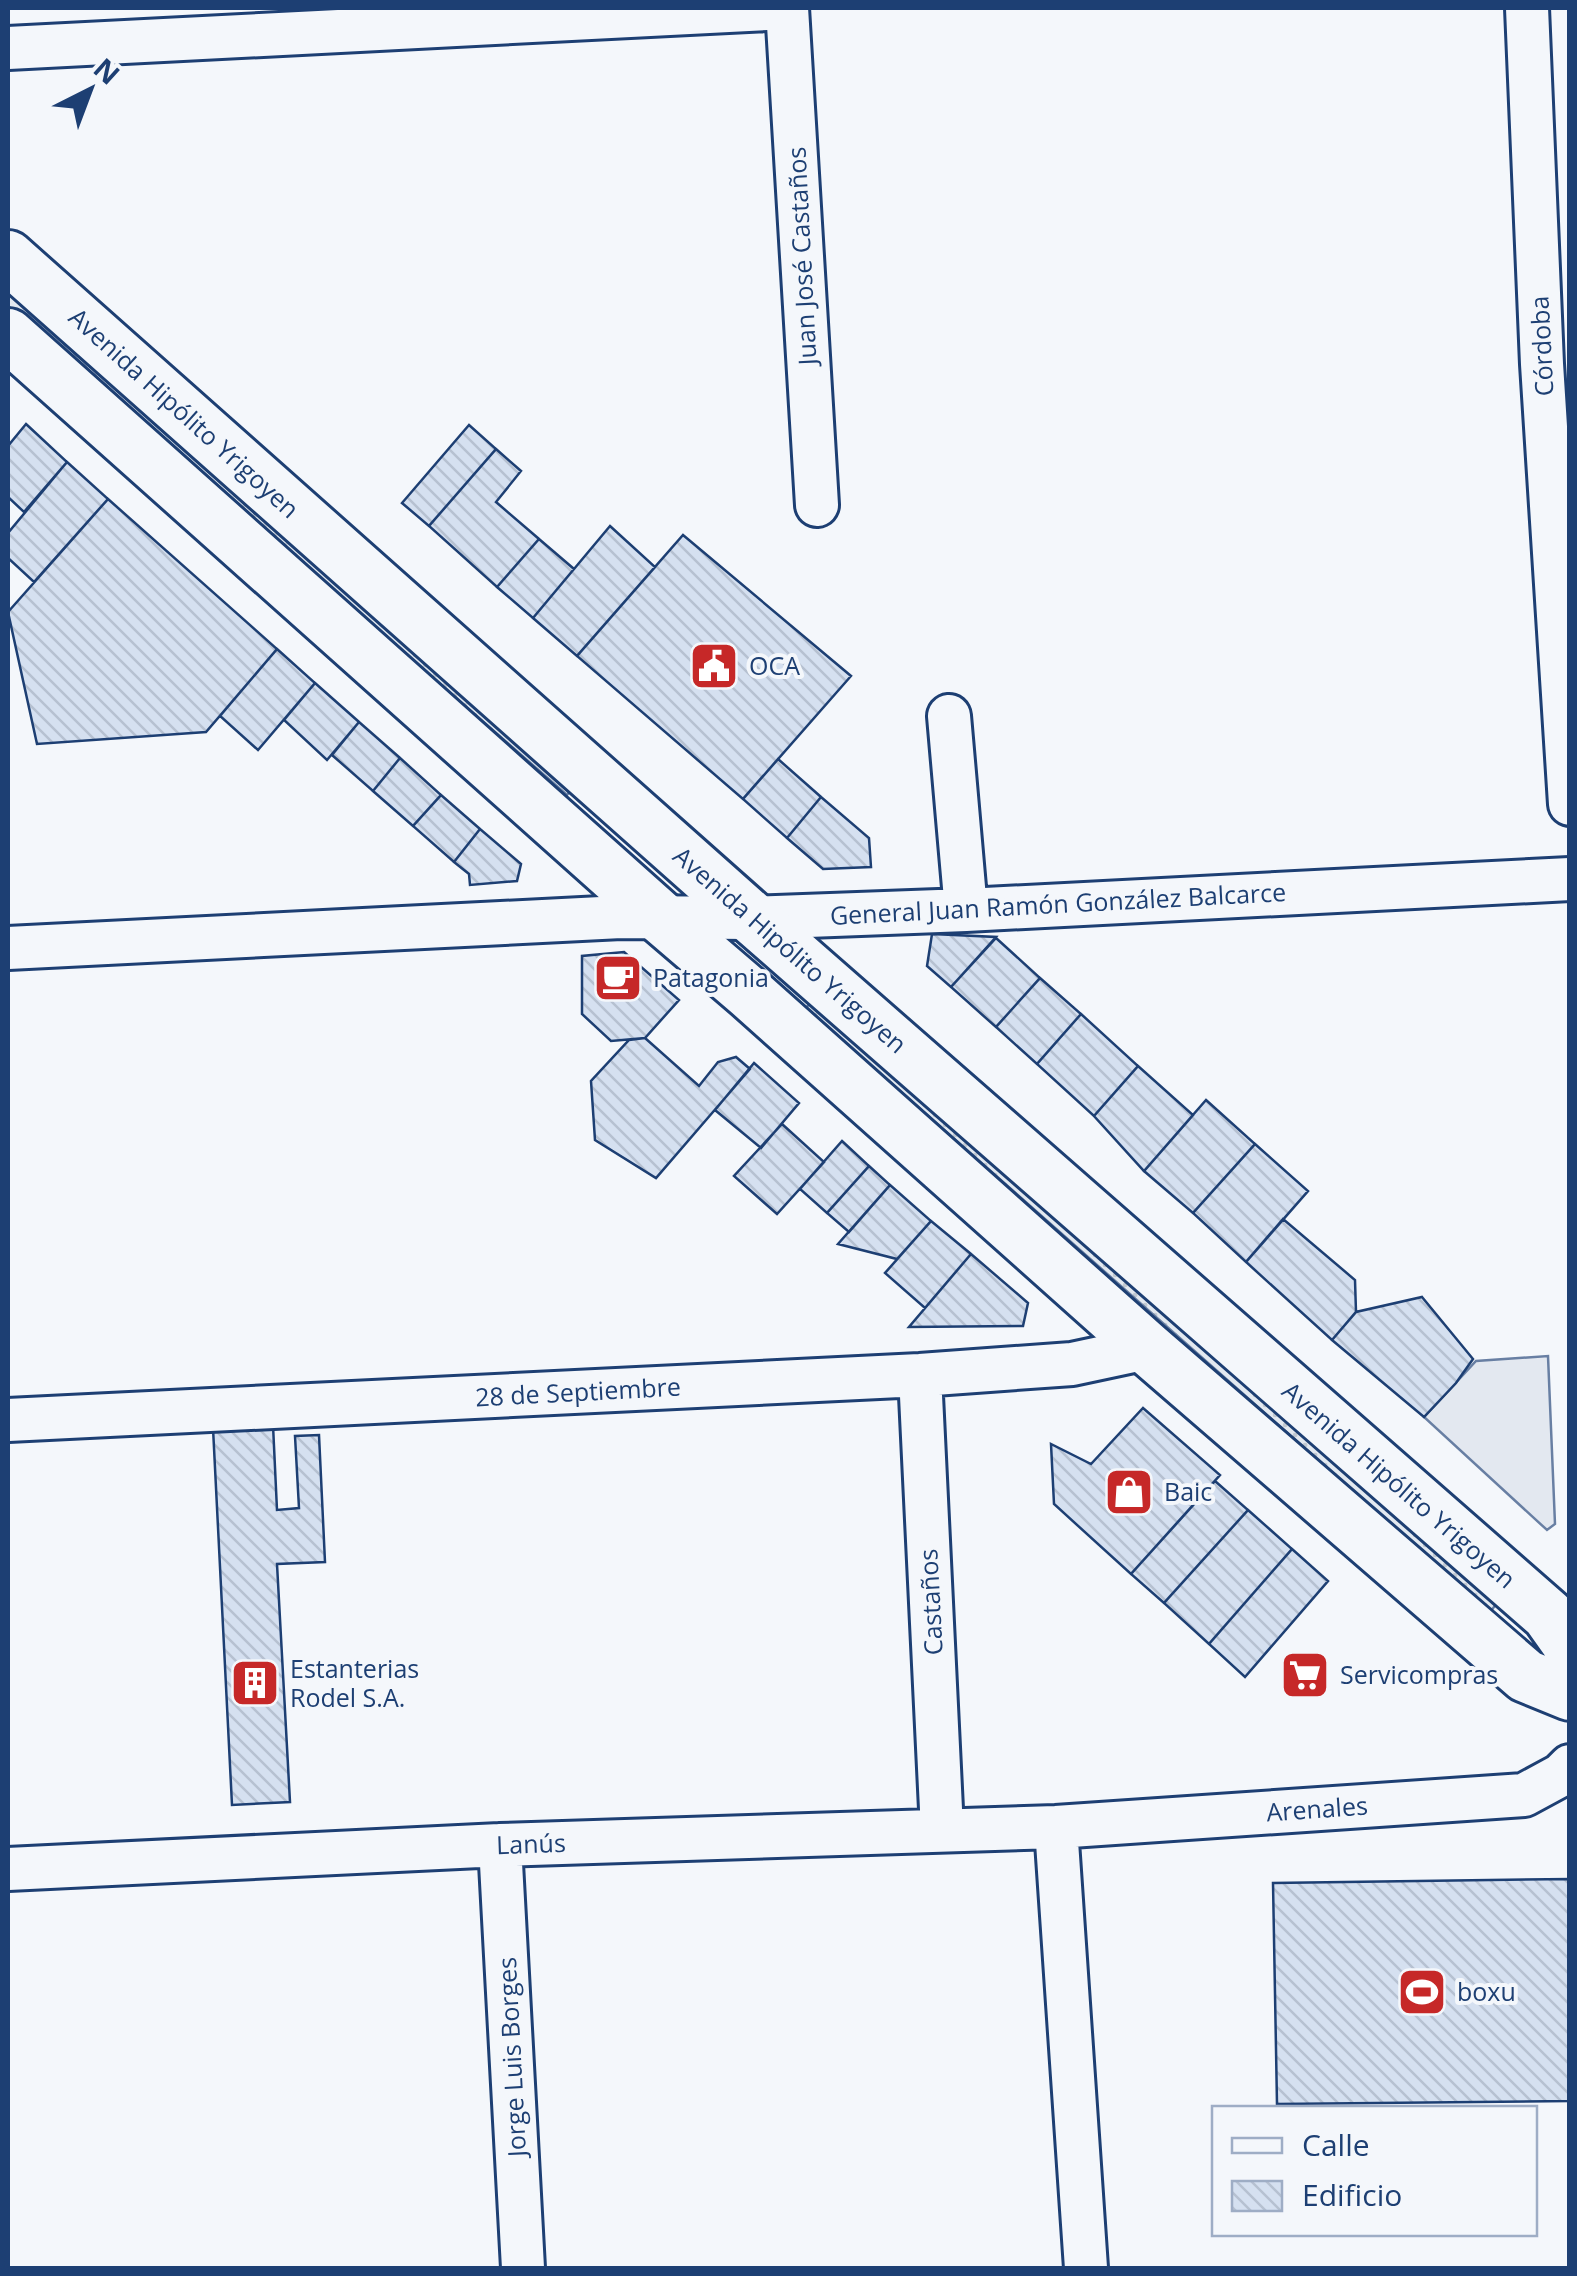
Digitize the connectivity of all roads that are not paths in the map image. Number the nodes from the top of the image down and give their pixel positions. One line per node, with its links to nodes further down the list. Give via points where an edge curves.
1 (787, 8): 3 (street); 7 (street, Juan José Castaños)
2 (1526, 8): 6 (street, Córdoba)
3 (8, 48)
4 (8, 257): 13 (main road, Avenida Hipólito Yrigoyen)
5 (8, 335): 12 (main road)
6 (1556, 364): 9 (street, Córdoba)
7 (817, 505)
8 (949, 716): 11 (street)
9 (1570, 804)
10 (1570, 880): 11 (street, General Juan Ramón González Balcarce)
11 (966, 910): 13 (street, General Juan Ramón González Balcarce)
12 (658, 915): 13 (street, General Juan Ramón González Balcarce); 14 (street, General Juan Ramón González Balcarce); 15 (main road)
13 (752, 918): 18 (main road, Avenida Hipólito Yrigoyen, via 1548,1615)
14 (8, 948)
15 (1147, 1348): 16 (street, 28 de Septiembre, via 1072,1364); 19 (main road, via 1526,1676)
16 (920, 1374): 17 (street, 28 de Septiembre); 22 (street, Castaños)
17 (8, 1420)
18 (1570, 1646)
19 (1570, 1694)
20 (1570, 1766): 21 (street, Arenales, via 1524,1795)
21 (1056, 1828): 22 (street, Lanús); 26 (street)
22 (942, 1830): 23 (street, Lanús)
23 (500, 1845): 24 (street, Lanús); 25 (street, Jorge Luis Borges)
24 (8, 1869)
25 (523, 2268)
26 (1086, 2268)

